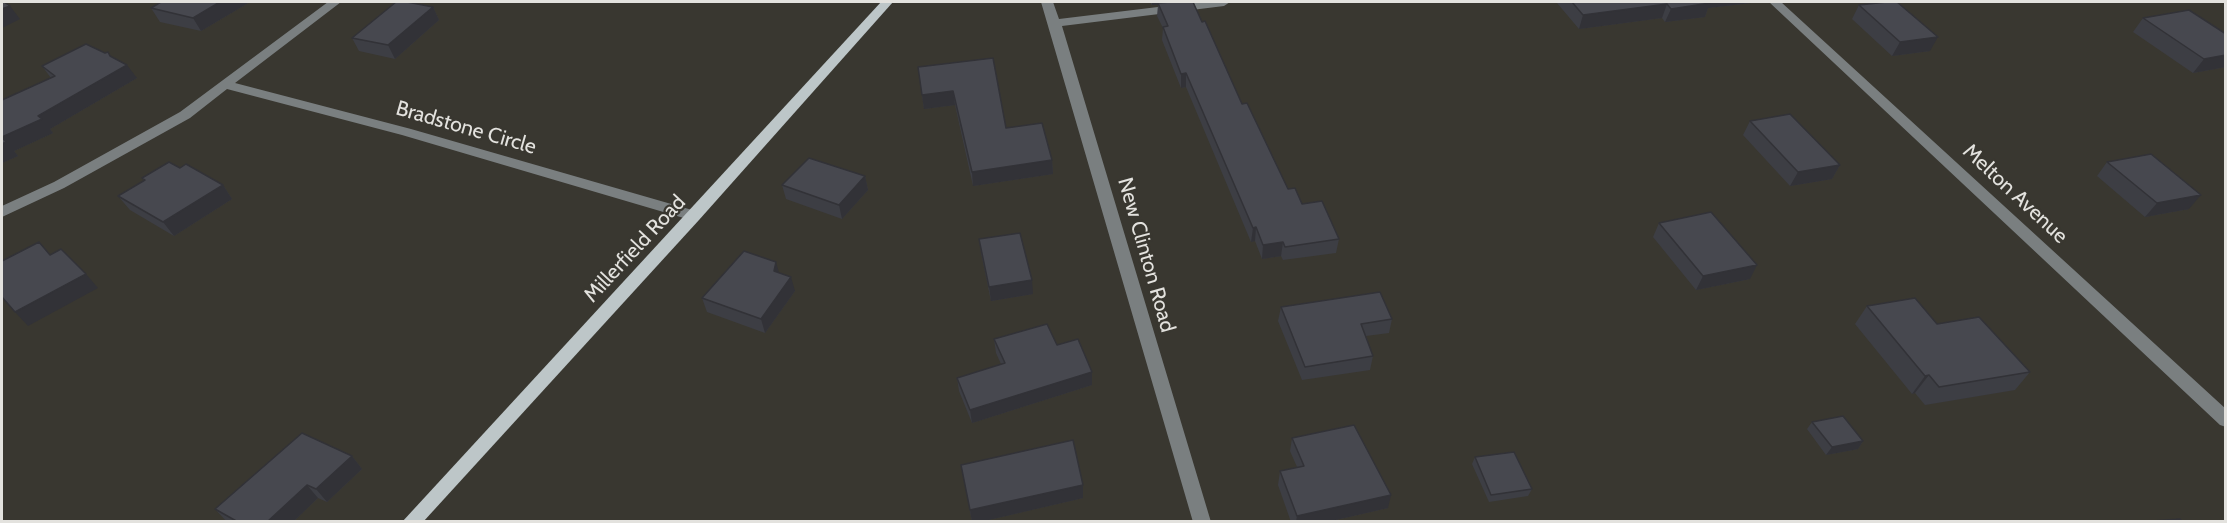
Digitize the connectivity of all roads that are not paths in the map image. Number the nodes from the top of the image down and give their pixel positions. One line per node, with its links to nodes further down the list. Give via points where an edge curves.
1 (335, 2): 7 (street)
2 (887, 2): 9 (main road, Millerfield Road)
3 (1047, 2): 6 (street, New Clinton Road)
4 (1224, 2): 6 (street)
5 (1775, 2): 10 (street, Melton Avenue)
6 (1055, 23): 12 (street, New Clinton Road)
7 (226, 85): 8 (street, via 185,115 123,151); 9 (street, Bradstone Circle, via 406,132)
8 (2, 212)
9 (694, 216): 11 (main road, Millerfield Road)
10 (2226, 420)
11 (411, 522)
12 (1202, 522)

